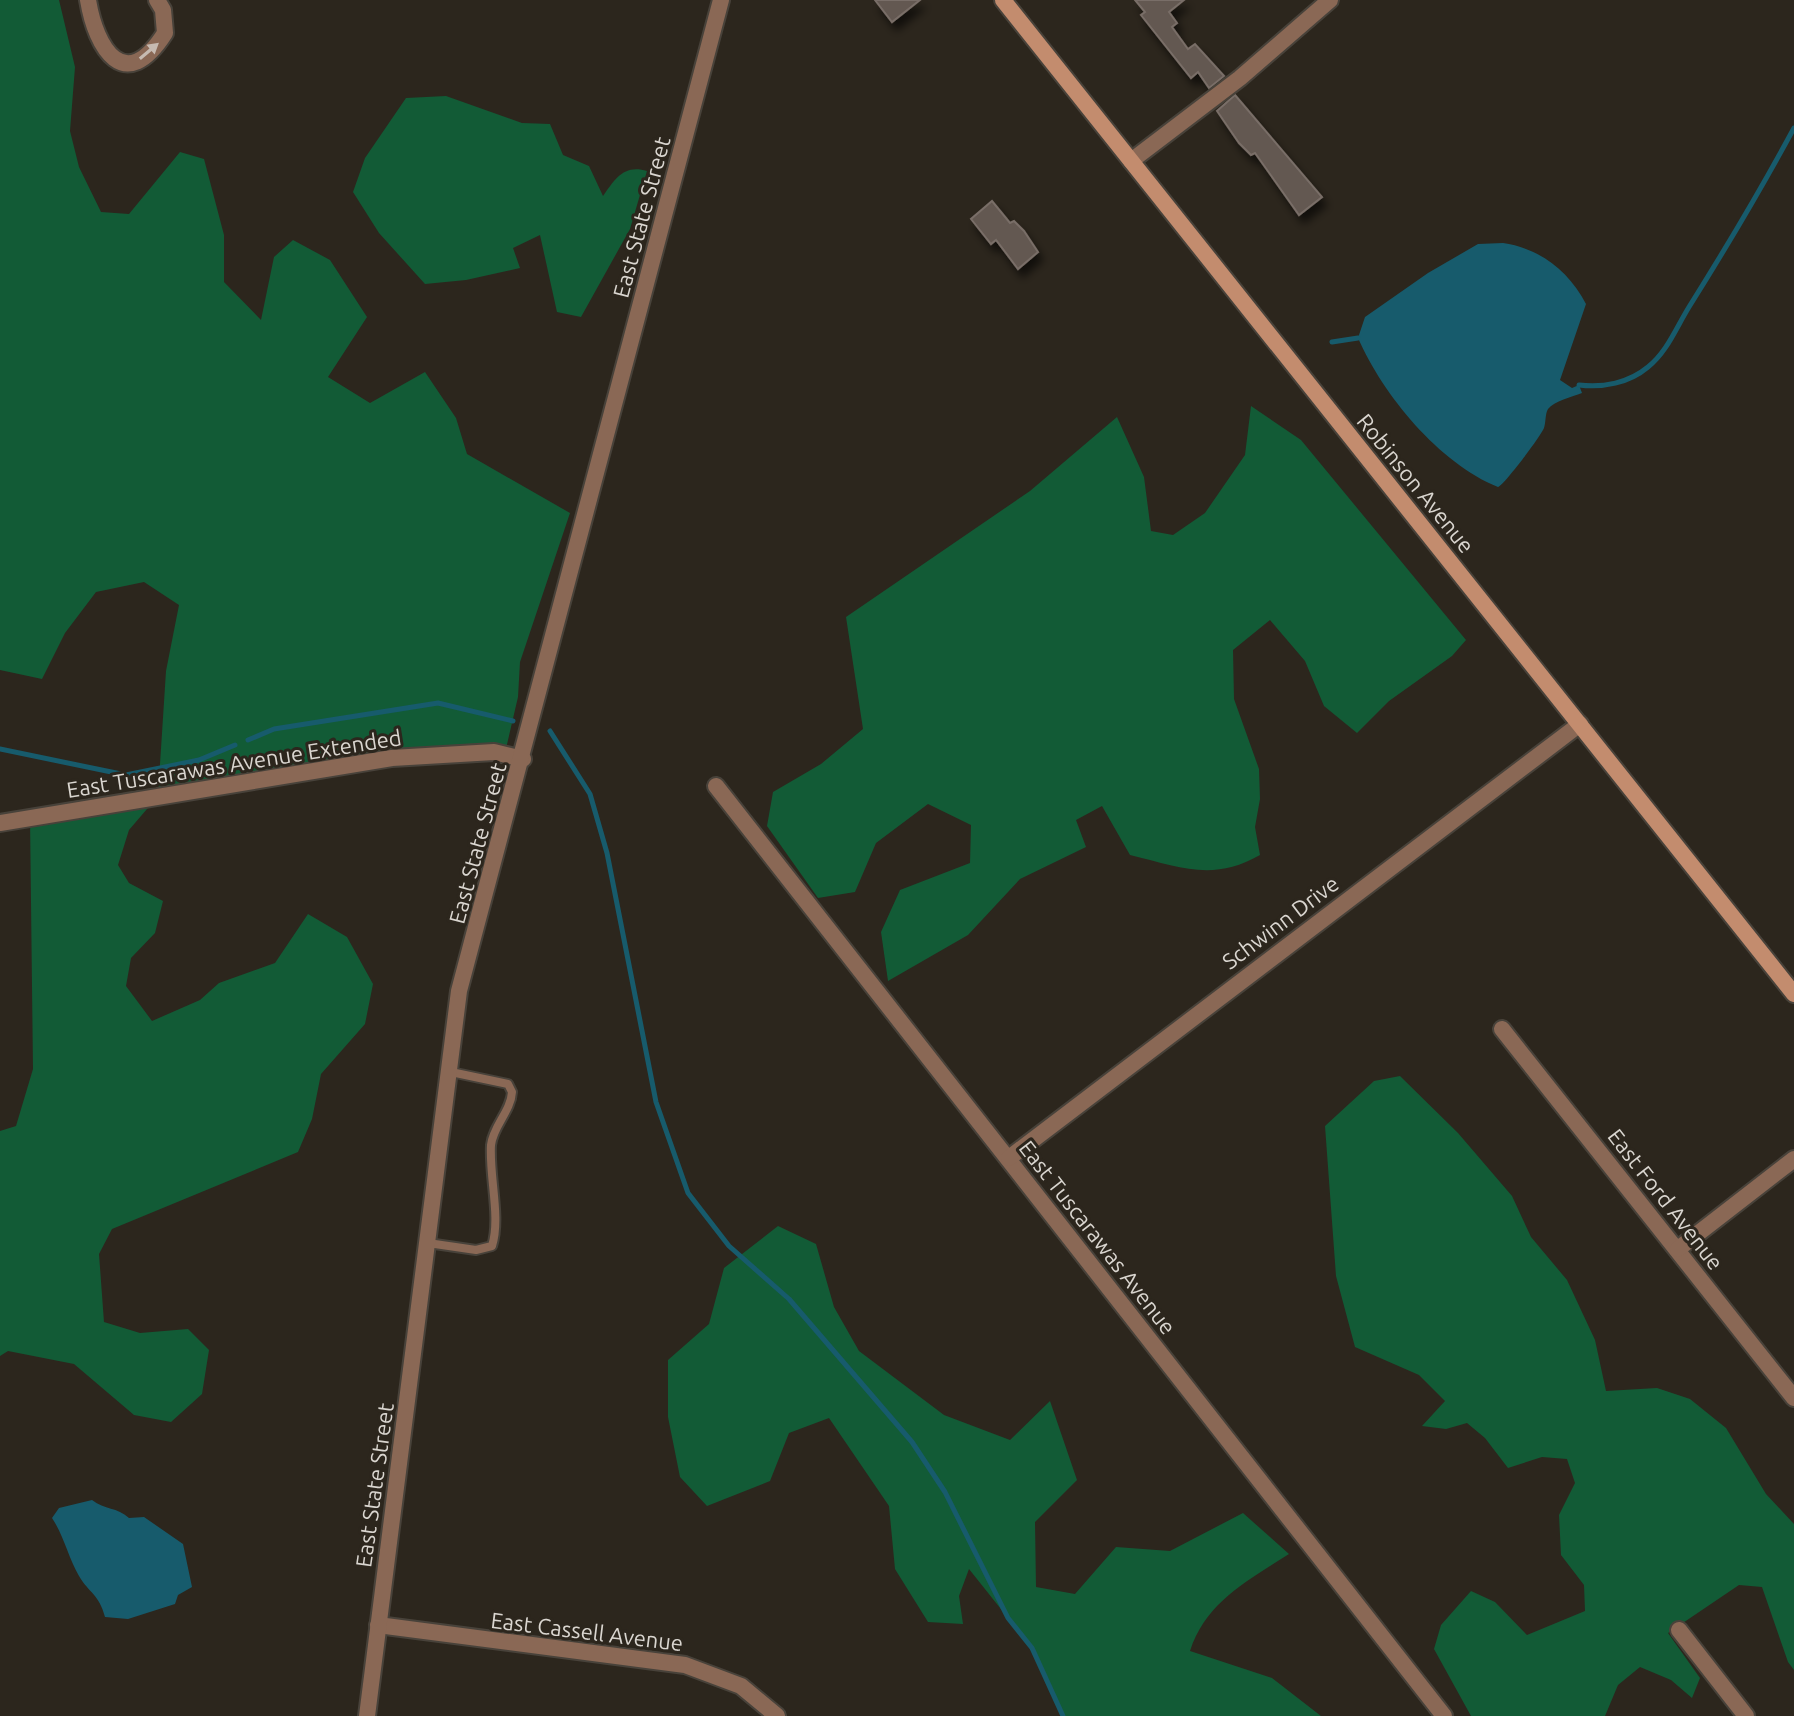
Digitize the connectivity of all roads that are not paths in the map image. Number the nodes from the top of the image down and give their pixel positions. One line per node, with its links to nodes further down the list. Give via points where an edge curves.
1 (88, 0): 2 (street, one-way to 2, via 100,46 108,55 131,62 152,51 165,33)
2 (157, 0)
3 (721, 0): 8 (street, East State Street)
4 (1003, 0): 6 (main road, Robinson Avenue)
5 (1330, 0): 6 (street, via 1240,78)
6 (1131, 161): 7 (main road, Robinson Avenue)
7 (1580, 724): 11 (main road, Robinson Avenue); 14 (street, Schwinn Drive)
8 (523, 759): 10 (street, East Tuscarawas Avenue Extended, via 494,752 380,759); 13 (street, East State Street, via 459,991)
9 (716, 786): 14 (street, East Tuscarawas Avenue)
10 (0, 823)
11 (1794, 994)
12 (1502, 1029): 17 (street, East Ford Avenue)
13 (451, 1072): 16 (street, East State Street); 16 (lane, via 508,1084 512,1092 491,1141 497,1230 492,1246 476,1250)
14 (1009, 1158): 23 (street, East Tuscarawas Avenue)
15 (1794, 1159): 17 (street)
16 (428, 1243): 19 (street, East State Street)
17 (1678, 1249): 18 (street, East Ford Avenue)
18 (1794, 1398)
19 (378, 1625): 21 (street, East State Street); 22 (street, East Cassell Avenue, via 685,1665 741,1686)
20 (1679, 1630): 24 (street)
21 (367, 1716)
22 (777, 1716)
23 (1444, 1716)
24 (1746, 1716)

